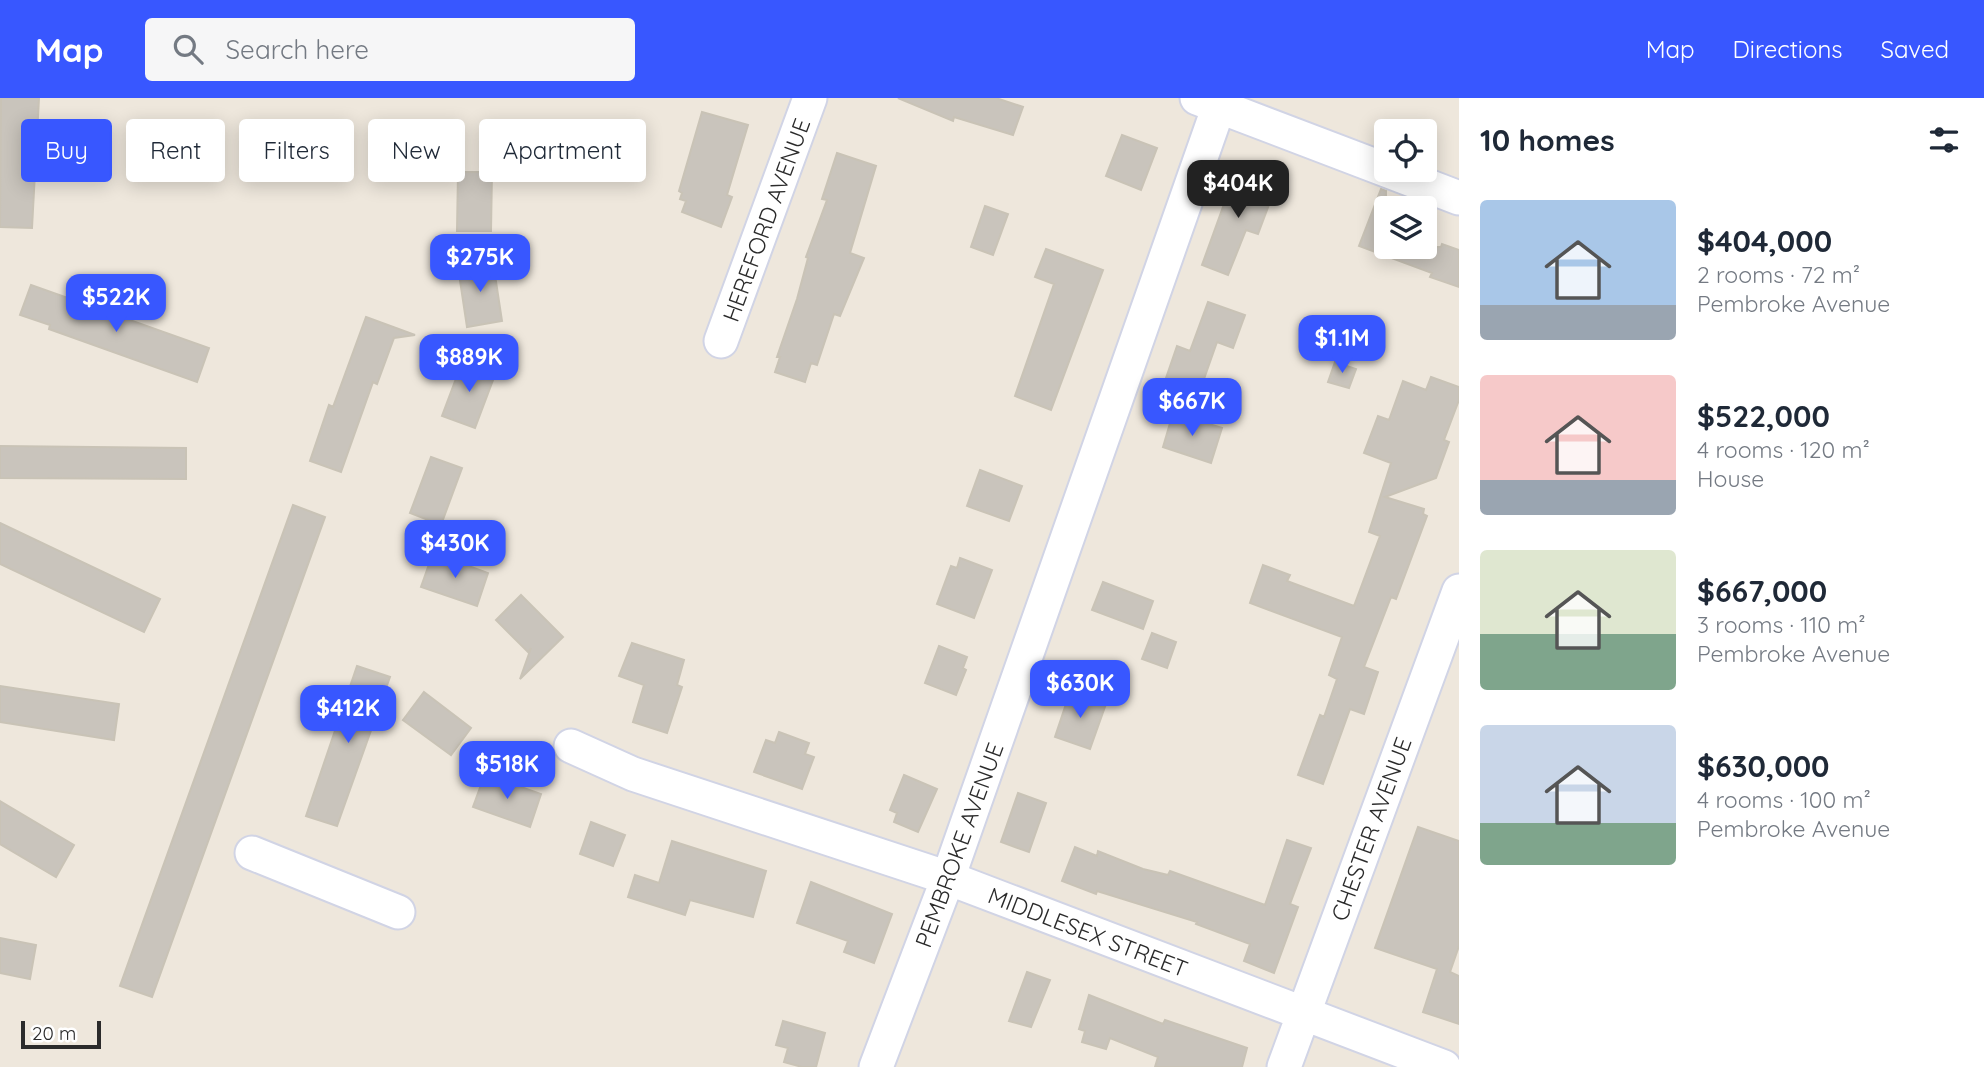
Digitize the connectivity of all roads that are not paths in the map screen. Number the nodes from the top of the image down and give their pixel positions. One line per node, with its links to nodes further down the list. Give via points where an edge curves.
1 (810, 98): 6 (street, HEREFORD AVENUE)
2 (1208, 102): 3 (street); 10 (street, PEMBROKE AVENUE)
3 (1374, 165)
4 (1417, 182): 5 (street)
5 (1459, 198)
6 (722, 341)
7 (1459, 591): 12 (street, CHESTER AVENUE)
8 (571, 746): 10 (street, MIDDLESEX STREET, via 633,774)
9 (251, 853): 11 (street)
10 (948, 878): 12 (street, MIDDLESEX STREET); 13 (street, PEMBROKE AVENUE)
11 (398, 912)
12 (1303, 1014): 14 (street, CHESTER AVENUE); 15 (street, MIDDLESEX STREET)
13 (876, 1067)
14 (1284, 1067)
15 (1444, 1067)

